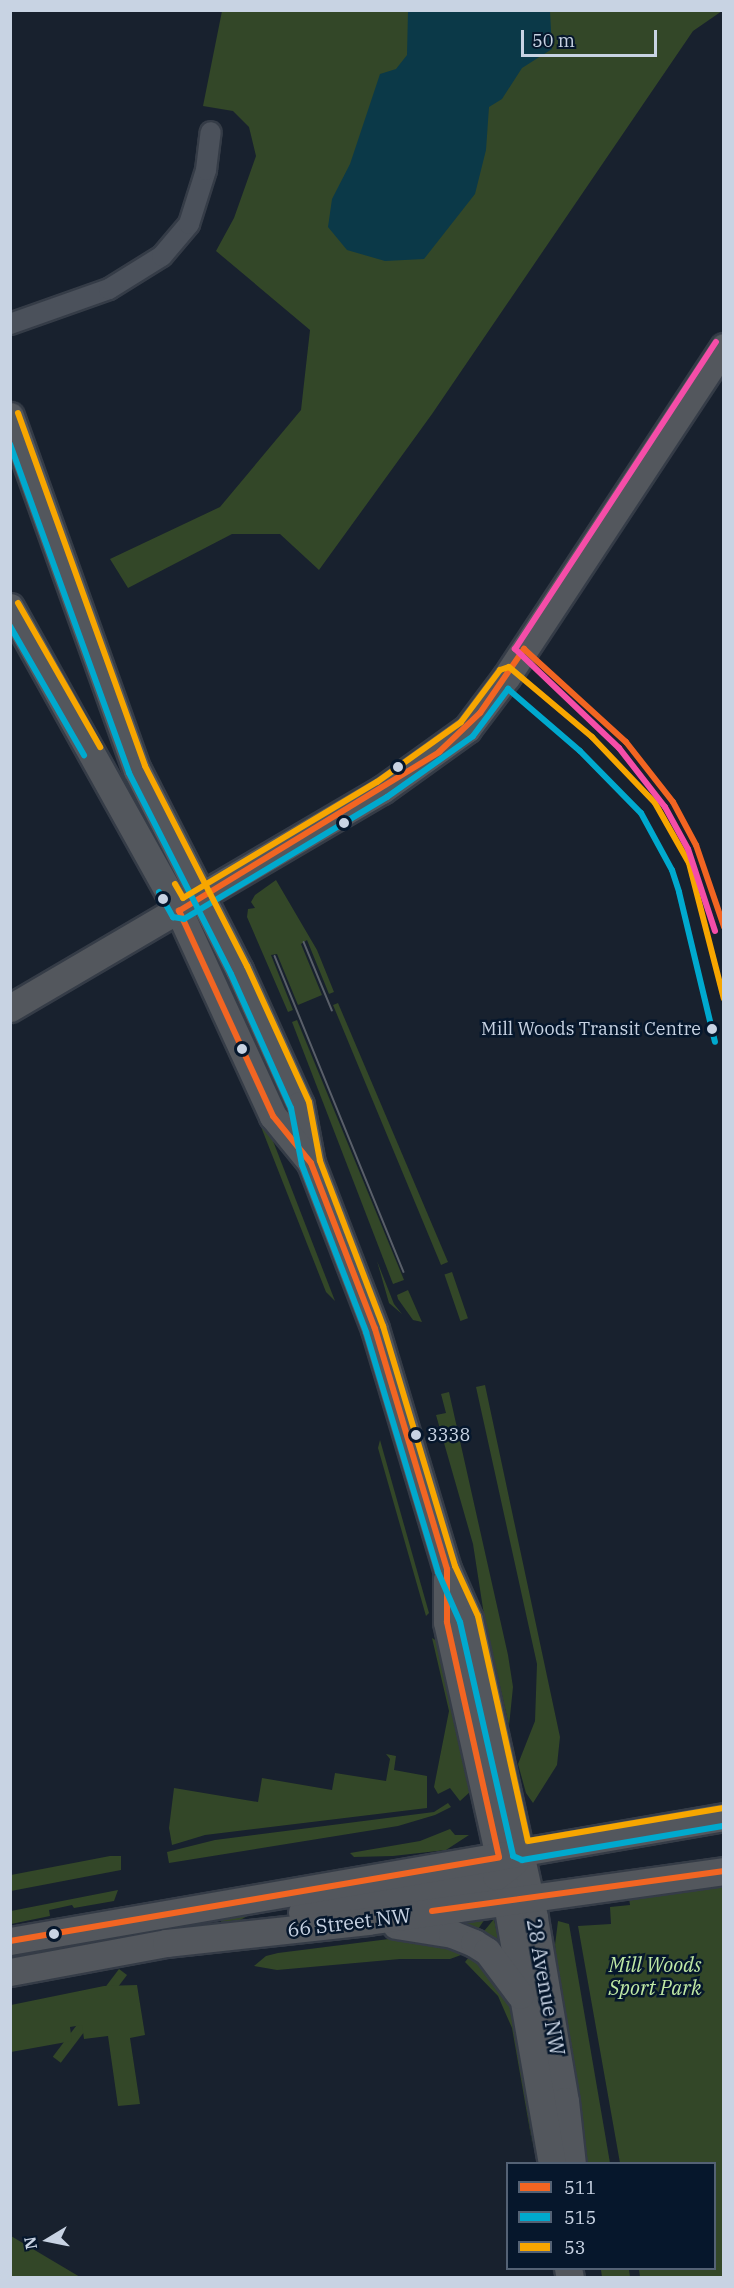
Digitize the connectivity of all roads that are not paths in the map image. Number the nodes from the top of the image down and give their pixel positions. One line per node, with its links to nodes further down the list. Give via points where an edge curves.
1 (211, 132): 2 (street, via 206,170 189,224 162,255 109,289)
2 (10, 324)
3 (723, 347): 8 (street, via 507,676 466,729 391,784)
4 (10, 416): 6 (street, 28 Avenue NW)
5 (10, 475): 6 (street)
6 (62, 558): 8 (street, 28 Avenue NW, via 137,770)
7 (10, 607): 8 (street, 28 Avenue NW)
8 (191, 905): 9 (street); 13 (street, 28 Avenue NW, via 273,1116 311,1163 375,1329 447,1569 470,1618)
9 (10, 1008)
10 (723, 1817): 13 (street, 66 Street NW)
11 (723, 1833): 13 (street)
12 (723, 1871): 13 (street, 66 Street NW)
13 (514, 1874): 14 (street, 66 Street NW); 15 (street, via 291,1914); 16 (street, 66 Street NW); 18 (street, 28 Avenue NW); 20 (street, 28 Avenue NW, via 565,2101)
14 (368, 1921): 15 (street, 66 Street NW); 18 (street, via 452,1934 474,1943 487,1951)
15 (262, 1932): 17 (street, 66 Street NW, via 126,1950)
16 (10, 1941)
17 (10, 1971)
18 (525, 2003): 19 (street, 28 Avenue NW)
19 (552, 2162)
20 (572, 2162)

